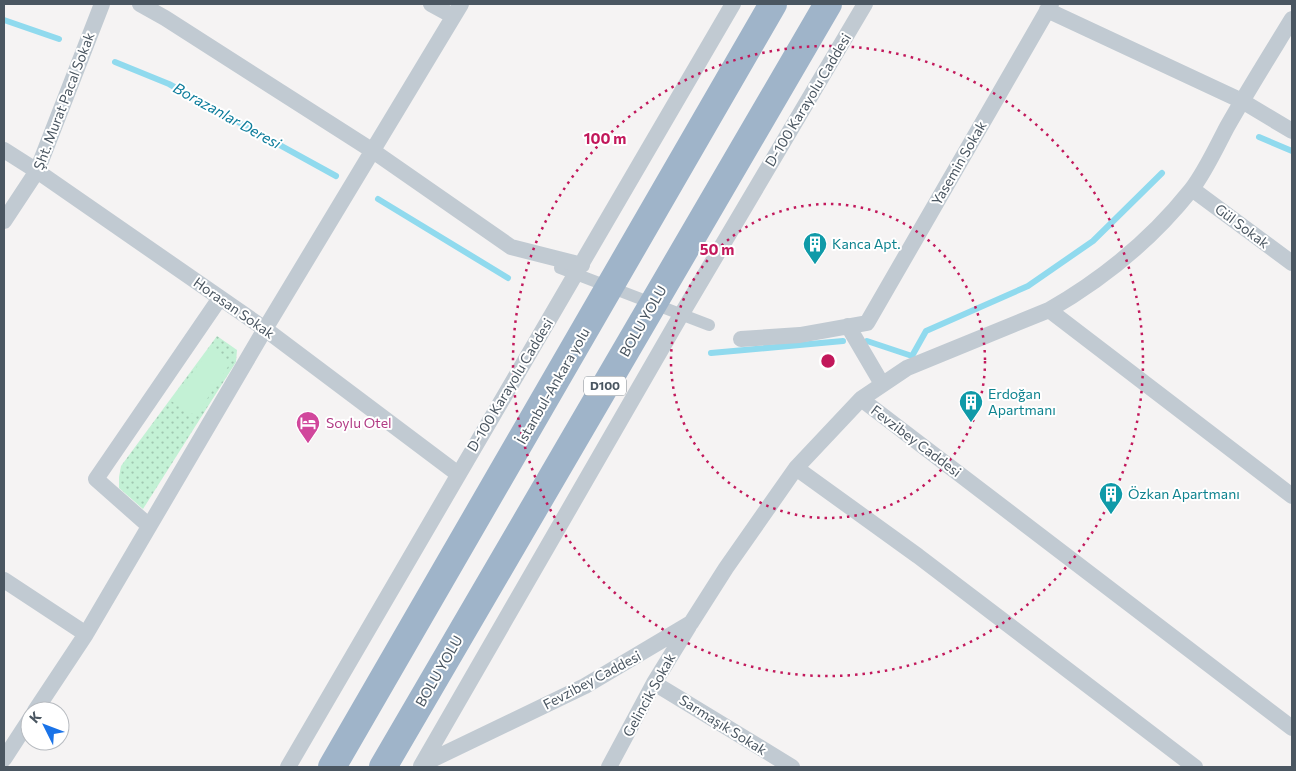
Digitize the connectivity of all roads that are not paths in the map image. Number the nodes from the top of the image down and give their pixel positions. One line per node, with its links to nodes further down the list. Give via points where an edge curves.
1 (102, 4): 15 (street, Şht. Murat Pacal Sokak)
2 (140, 4): 14 (street)
3 (432, 4): 9 (street)
4 (733, 4): 19 (street, D-100 Karayolu Caddesi)
5 (773, 4): 43 (highway, İstanbul-Ankara yolu)
6 (828, 4): 44 (highway, BOLU YOLU / D100)
7 (865, 4): 41 (street, D-100 Karayolu Caddesi, via 686,306)
8 (1049, 7): 11 (street); 24 (street, Yasemin Sokak, via 867,323)
9 (457, 10): 14 (street)
10 (1292, 19): 11 (street)
11 (1242, 101): 12 (street); 16 (street)
12 (1292, 131)
13 (4, 150): 15 (street, Horasan Sokak)
14 (373, 151): 19 (street, via 511,247); 25 (street)
15 (37, 171): 17 (street, Şht. Murat Pacal Sokak); 21 (street, Horasan Sokak)
16 (1192, 189): 18 (street, Gül Sokak); 22 (street, via 1122,261)
17 (4, 221)
18 (1292, 263)
19 (582, 265): 30 (street, D-100 Karayolu Caddesi)
20 (560, 268): 23 (street)
21 (220, 298): 25 (street, Horasan Sokak); 32 (street, via 96,479)
22 (1049, 310): 27 (street, via 907,368); 31 (street)
23 (709, 324)
24 (848, 326): 26 (street, via 800,335); 27 (street)
25 (265, 329): 30 (street, Horasan Sokak); 32 (street)
26 (741, 339)
27 (882, 384): 28 (street)
28 (861, 399): 29 (street, Fevzibey Caddesi); 38 (street, Fevzibey Caddesi)
29 (796, 468): 34 (street, Fevzibey Caddesi); 47 (street, via 918,556)
30 (458, 474): 42 (street, D-100 Karayolu Caddesi)
31 (1292, 496)
32 (148, 525): 35 (street)
33 (4, 580): 35 (street)
34 (691, 623): 36 (street, Gelincik Sokak); 41 (street, Fevzibey Caddesi, via 585,686)
35 (86, 634): 37 (street)
36 (654, 683): 45 (street, Gelincik Sokak); 46 (street, Sarmaşık Sokak)
37 (42, 701)
38 (1292, 728)
39 (20, 734): 40 (street)
40 (4, 759)
41 (421, 766)
42 (288, 767)
43 (332, 767)
44 (383, 767)
45 (609, 767)
46 (792, 767)
47 (1195, 767)

